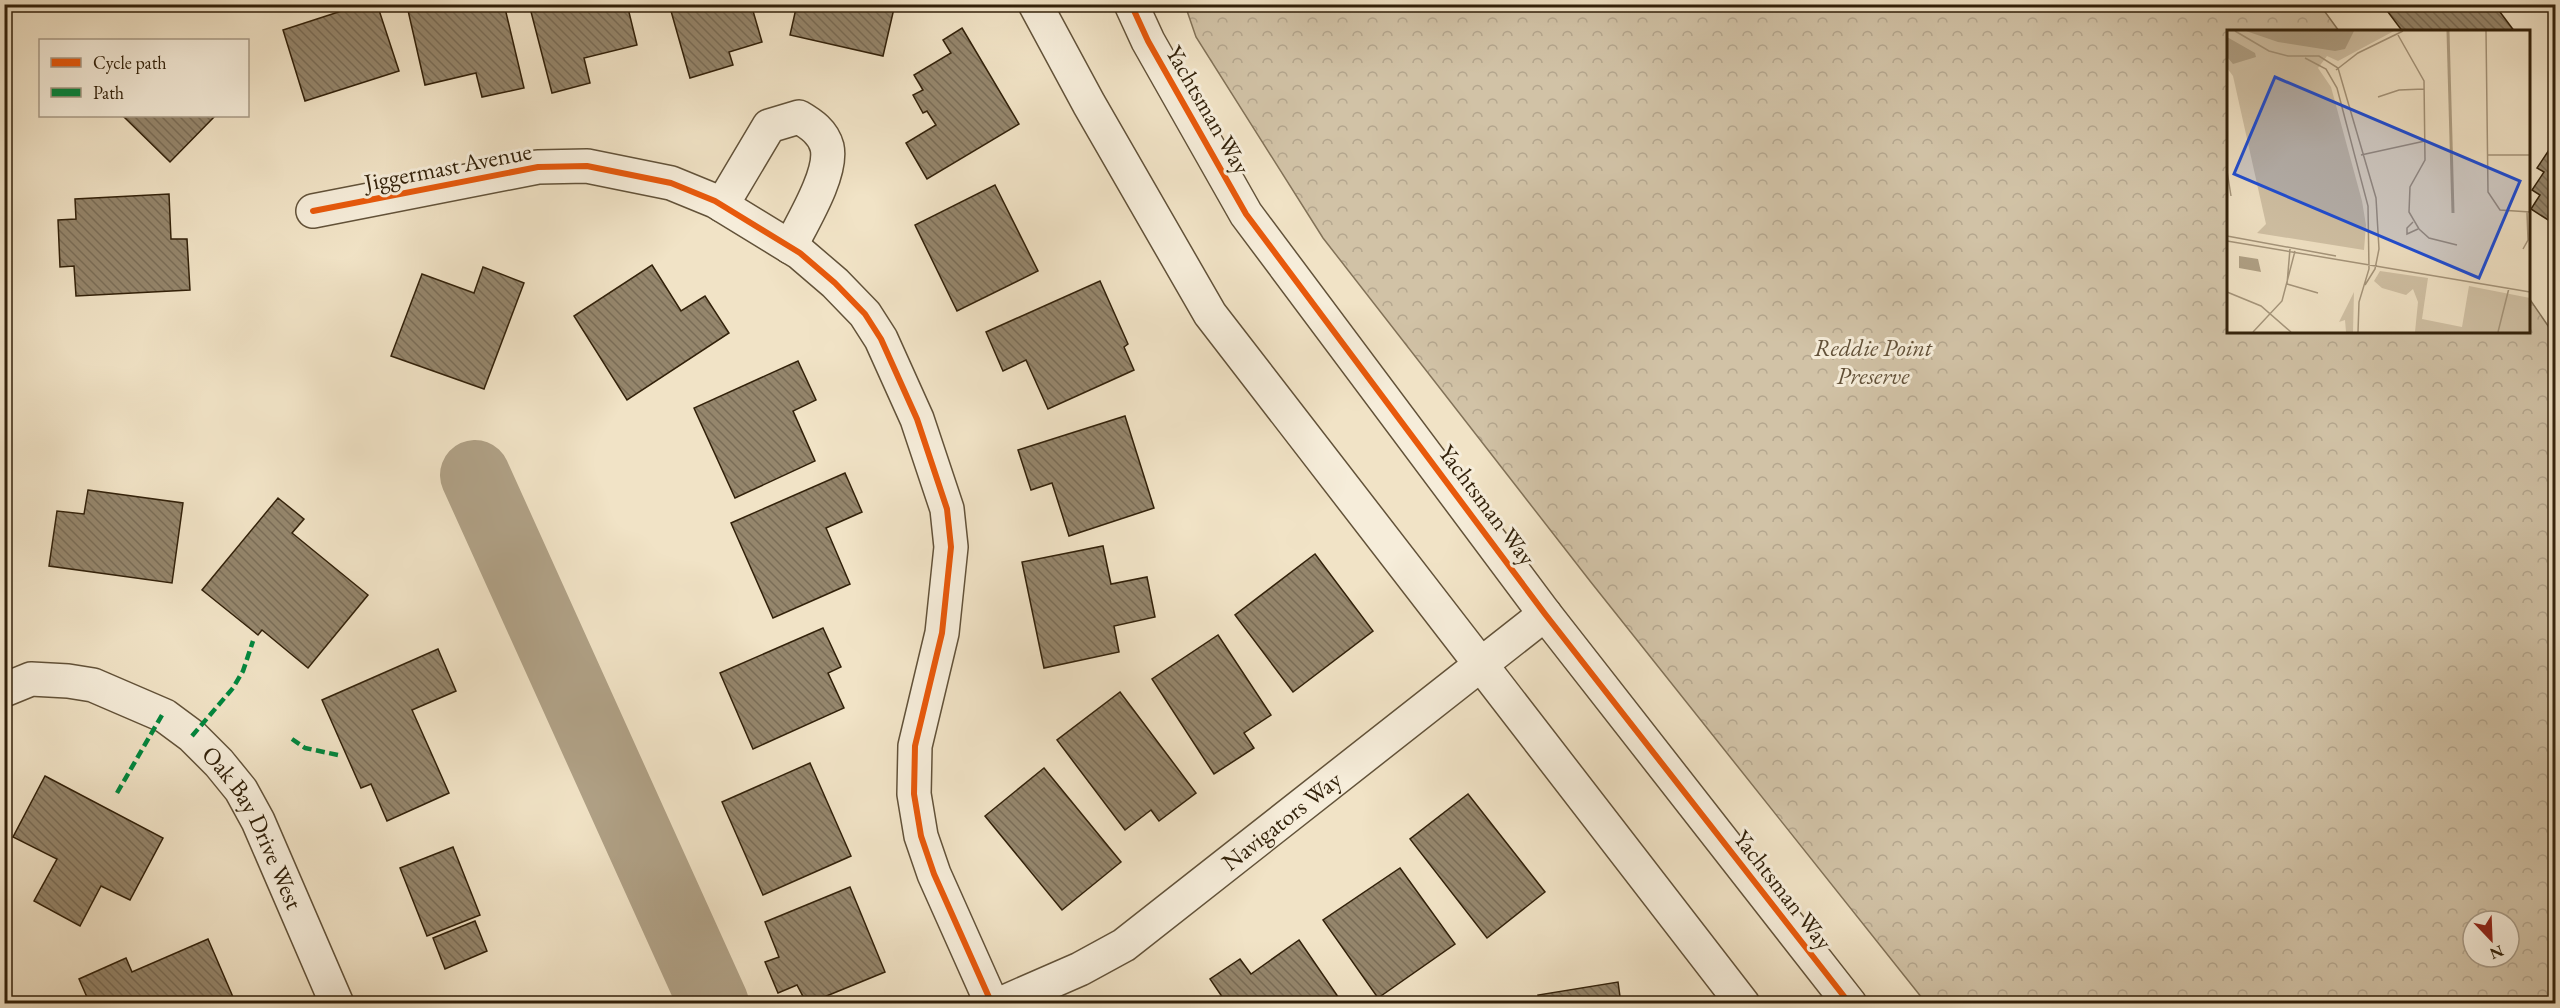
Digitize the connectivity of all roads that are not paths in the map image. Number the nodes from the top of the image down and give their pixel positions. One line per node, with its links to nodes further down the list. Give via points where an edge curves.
1 (1035, 4): 7 (street, via 1210,314)
2 (1131, 4): 6 (street, Yachtsman Way, via 1246,214)
3 (722, 205): 4 (street, Jiggermast Avenue, via 671,183 586,166 538,167); 5 (street, Jiggermast Avenue); 5 (street, via 770,126 799,117 817,129 827,147 826,171)
4 (313, 211)
5 (790, 248): 10 (street, Jiggermast Avenue, via 835,283 865,314 881,339 917,419 947,509 951,547 942,633 915,746 914,794 933,874)
6 (1545, 614): 7 (street, Navigators Way); 13 (street, Yachtsman Way)
7 (1483, 664): 11 (street, Navigators Way, via 1124,945); 12 (street)
8 (4, 690): 9 (street, Oak Bay Drive West, via 31,679 93,685 165,716 219,762 258,820)
9 (337, 1004)
10 (992, 1004)
11 (1000, 1004)
12 (1743, 1004)
13 (1850, 1004)

